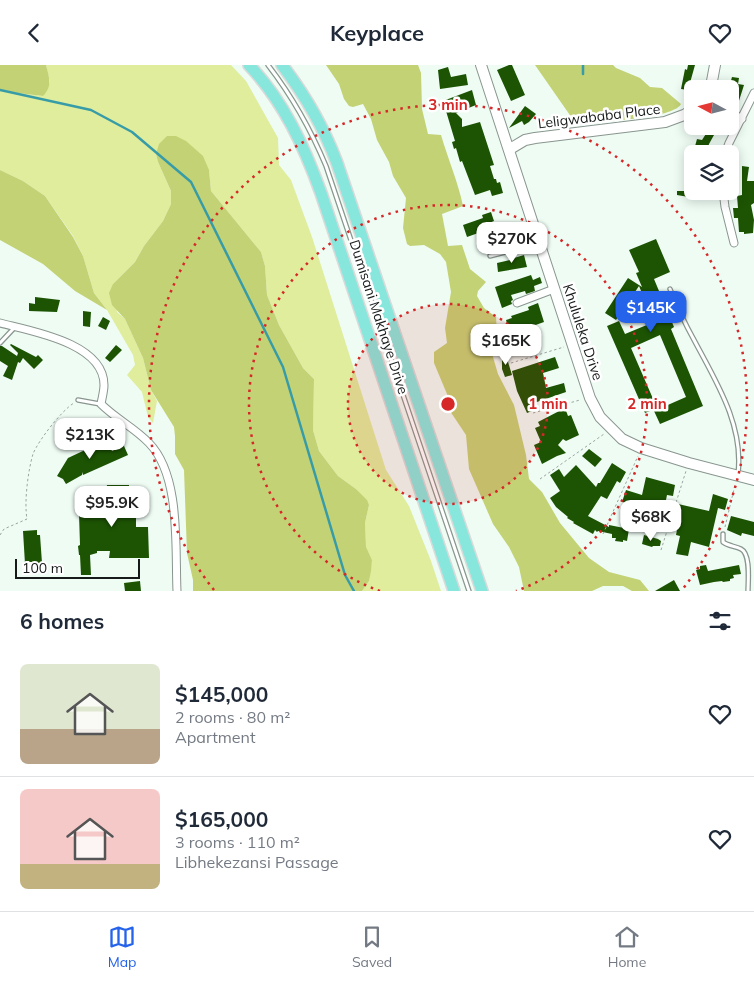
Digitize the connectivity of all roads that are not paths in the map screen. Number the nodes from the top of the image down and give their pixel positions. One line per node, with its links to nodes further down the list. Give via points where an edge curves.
1 (249, 65): 29 (main road, Dumisani Makhaye Drive, via 281,107 310,162)
2 (268, 65): 30 (lane, via 308,127 326,166)
3 (282, 65): 31 (main road, Dumisani Makhaye Drive, via 312,109 337,163)
4 (481, 65): 12 (street, Khululeka Drive)
5 (716, 65): 6 (street)
6 (712, 80)
7 (754, 93): 10 (street)
8 (684, 115): 12 (street, Leligwababa Place, via 665,122 535,138)
9 (739, 117): 10 (street)
10 (742, 119): 11 (street)
11 (728, 145)
12 (510, 149): 14 (street, Khululeka Drive)
13 (724, 200): 15 (street)
14 (540, 243): 16 (lane); 17 (street, Khululeka Drive)
15 (734, 243)
16 (490, 257)
17 (554, 289): 19 (street); 25 (street, Khululeka Drive, via 590,398 610,429 641,448)
18 (670, 289): 25 (lane, via 725,399 738,446)
19 (517, 303)
20 (0, 323): 21 (street)
21 (16, 327): 22 (lane); 24 (street, via 60,339 90,356 104,383)
22 (0, 343)
23 (78, 400): 24 (lane)
24 (101, 404): 28 (street, via 150,443 167,471 172,486)
25 (738, 475): 26 (street, Khululeka Drive)
26 (754, 480)
27 (723, 534): 32 (lane, via 726,545 746,553)
28 (177, 591)
29 (454, 591)
30 (469, 591)
31 (482, 591)
32 (748, 591)

